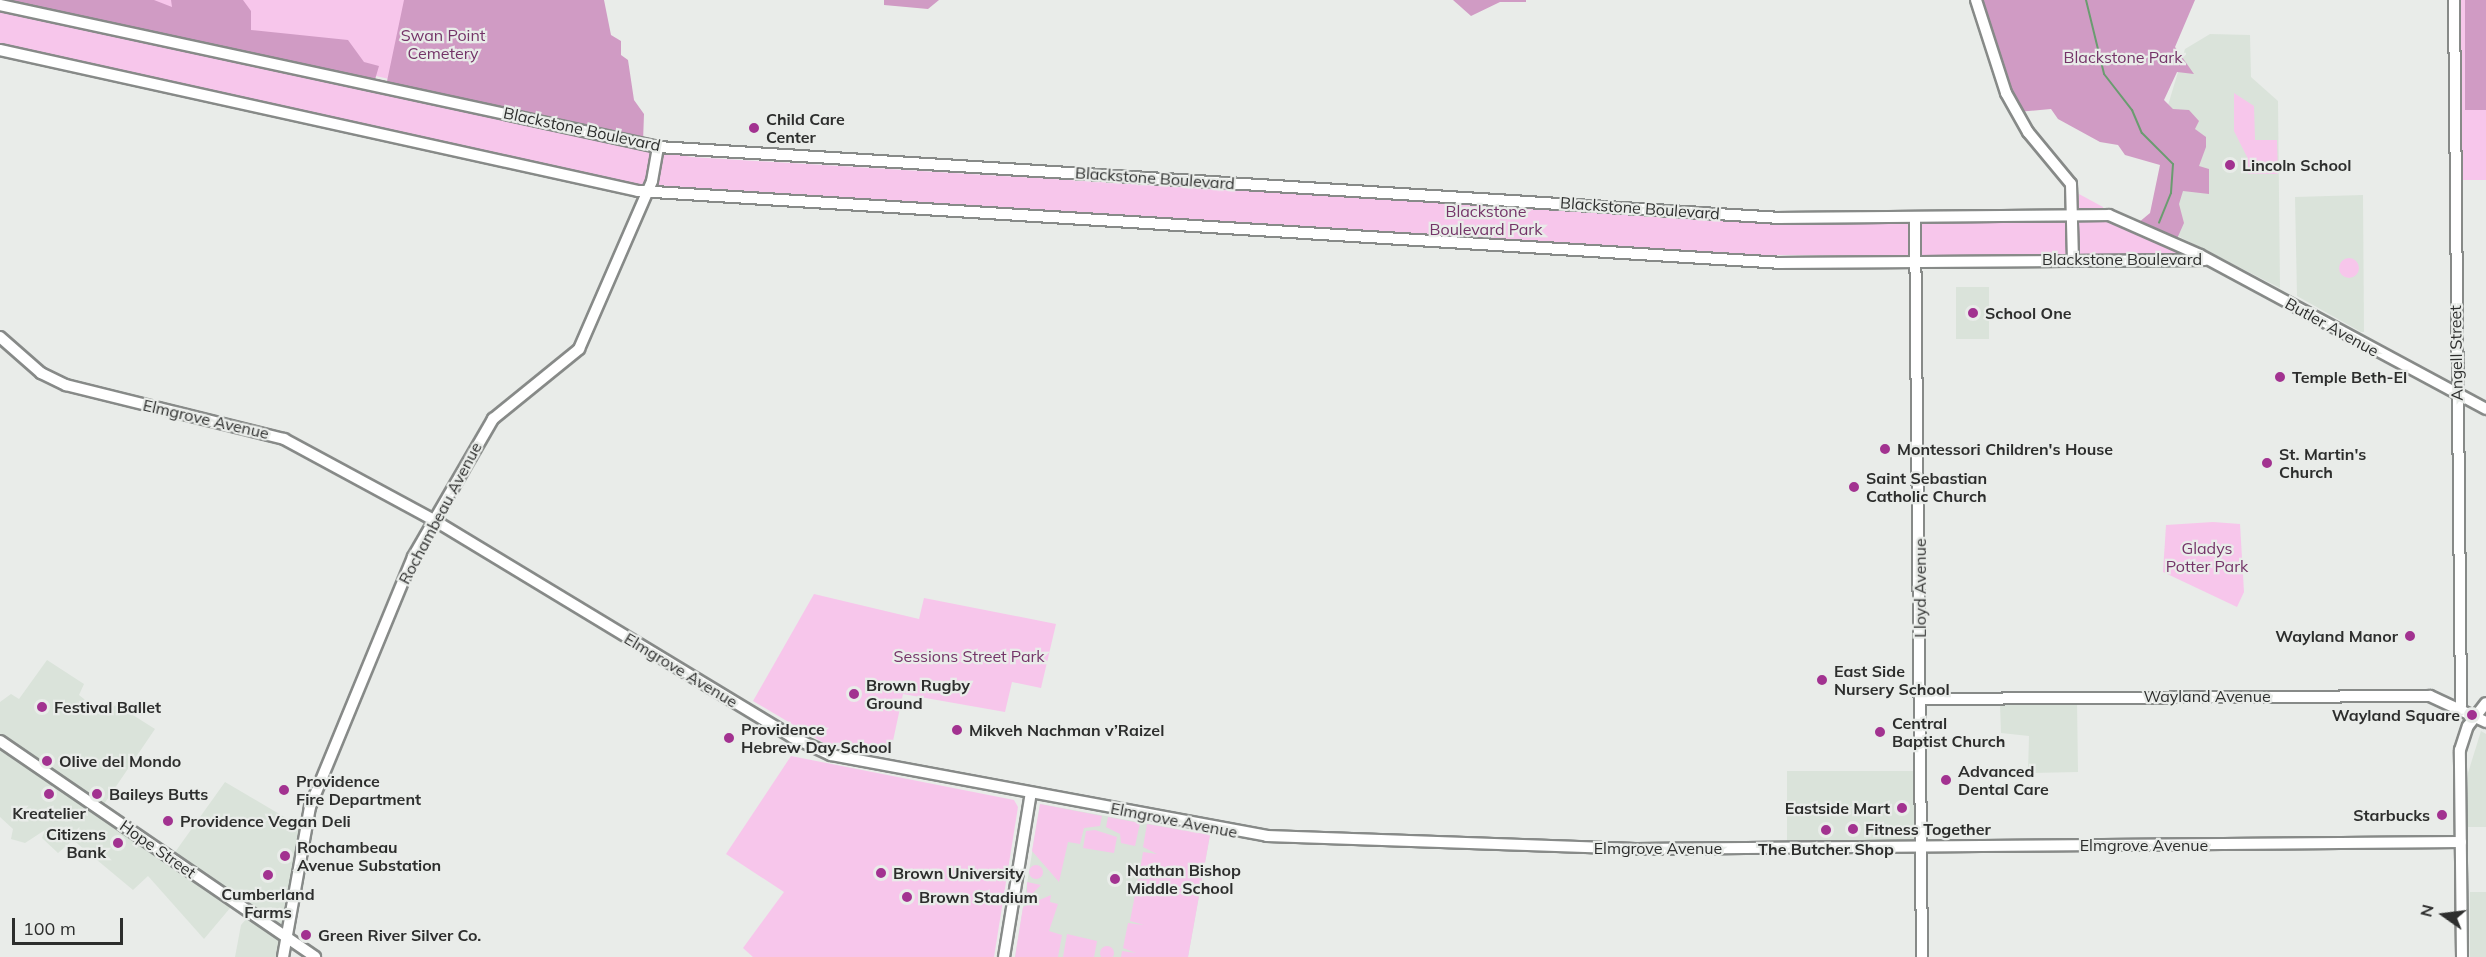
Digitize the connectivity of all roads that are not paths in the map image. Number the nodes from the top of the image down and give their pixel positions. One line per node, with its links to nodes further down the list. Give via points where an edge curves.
1 (1976, 0): 7 (street, via 2006,93 2028,132 2071,184)
2 (2454, 0): 13 (street, Angell Street)
3 (0, 5): 5 (street, Blackstone Boulevard)
4 (0, 50): 6 (street, Blackstone Boulevard)
5 (658, 147): 6 (street, Rochambeau Avenue); 8 (street, Blackstone Boulevard, via 1781,218)
6 (648, 191): 11 (street, Blackstone Boulevard, via 1782,263); 15 (street, Rochambeau Avenue, via 579,349 493,419)
7 (2072, 215): 8 (street, Blackstone Boulevard); 9 (street); 10 (street, Blackstone Boulevard, via 2121,217)
8 (1915, 218): 11 (street, Lloyd Avenue)
9 (2073, 260): 10 (street, Blackstone Boulevard); 11 (street, Blackstone Boulevard)
10 (2210, 260): 13 (street, Butler Avenue)
11 (1917, 261): 16 (street, Lloyd Avenue)
12 (0, 337): 15 (street, Elmgrove Avenue, via 55,380 266,431)
13 (2457, 394): 14 (street, Butler Avenue); 18 (street, Angell Street)
14 (2486, 408)
15 (434, 520): 21 (street, Elmgrove Avenue, via 816,750); 24 (street, Rochambeau Avenue, via 413,557 315,793)
16 (1921, 699): 18 (street, Wayland Avenue, via 2430,696); 23 (street, Lloyd Avenue)
17 (2486, 703): 19 (street)
18 (2461, 706): 19 (street, Wayland Avenue)
19 (2481, 719): 22 (street, via 2460,750)
20 (0, 741): 24 (street, Hope Street)
21 (1031, 793): 23 (street, Elmgrove Avenue, via 1267,836 1572,848); 27 (street)
22 (2461, 842): 23 (street, Elmgrove Avenue); 29 (street)
23 (1921, 846): 28 (street, Lloyd Avenue)
24 (286, 938): 25 (street, Rochambeau Avenue); 26 (street, Hope Street)
25 (283, 957)
26 (315, 957)
27 (1004, 957)
28 (1922, 957)
29 (2462, 957)

